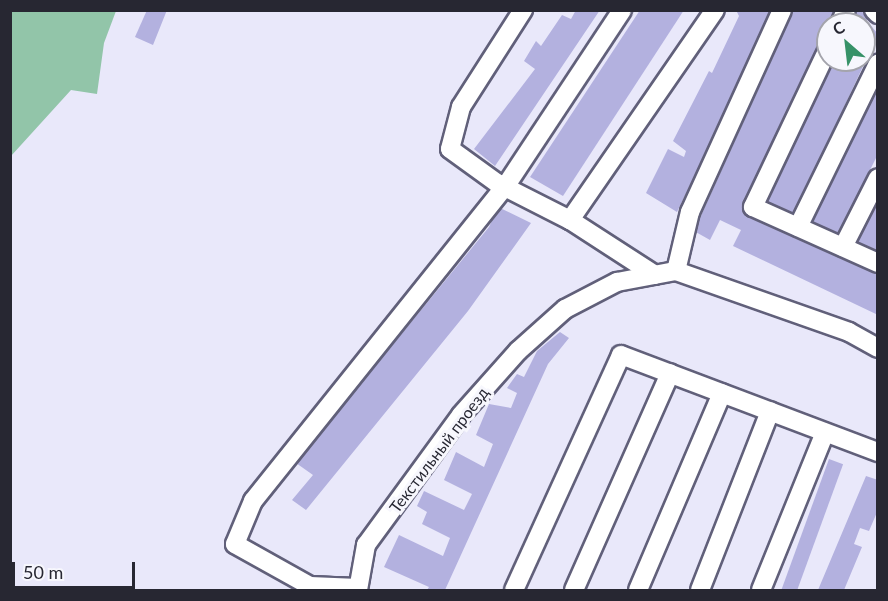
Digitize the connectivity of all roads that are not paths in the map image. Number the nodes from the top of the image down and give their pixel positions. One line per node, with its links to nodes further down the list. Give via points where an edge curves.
1 (524, 10): 10 (street, via 461,107 450,149)
2 (622, 10): 10 (street)
3 (715, 10): 11 (street)
4 (782, 10): 15 (street, via 690,212)
5 (874, 10): 6 (street)
6 (878, 14)
7 (878, 64): 12 (street)
8 (817, 72): 12 (street, via 753,207)
9 (878, 178): 13 (street)
10 (505, 187): 11 (street); 23 (street, via 253,501 235,544 270,568 310,586)
11 (570, 220): 16 (street)
12 (798, 227): 13 (street)
13 (843, 247): 14 (street)
14 (878, 263)
15 (676, 271): 16 (street, Текстильный проезд); 17 (street, via 849,332)
16 (655, 275): 23 (street, Текстильный проезд, via 617,282 565,309 518,351 461,416 366,544)
17 (878, 348)
18 (670, 374): 19 (street); 24 (street, via 621,355); 25 (street)
19 (722, 393): 20 (street); 26 (street)
20 (770, 411): 21 (street); 27 (street)
21 (825, 432): 22 (street); 28 (street)
22 (878, 452)
23 (358, 589)
24 (514, 591)
25 (574, 591)
26 (638, 591)
27 (700, 591)
28 (761, 591)

